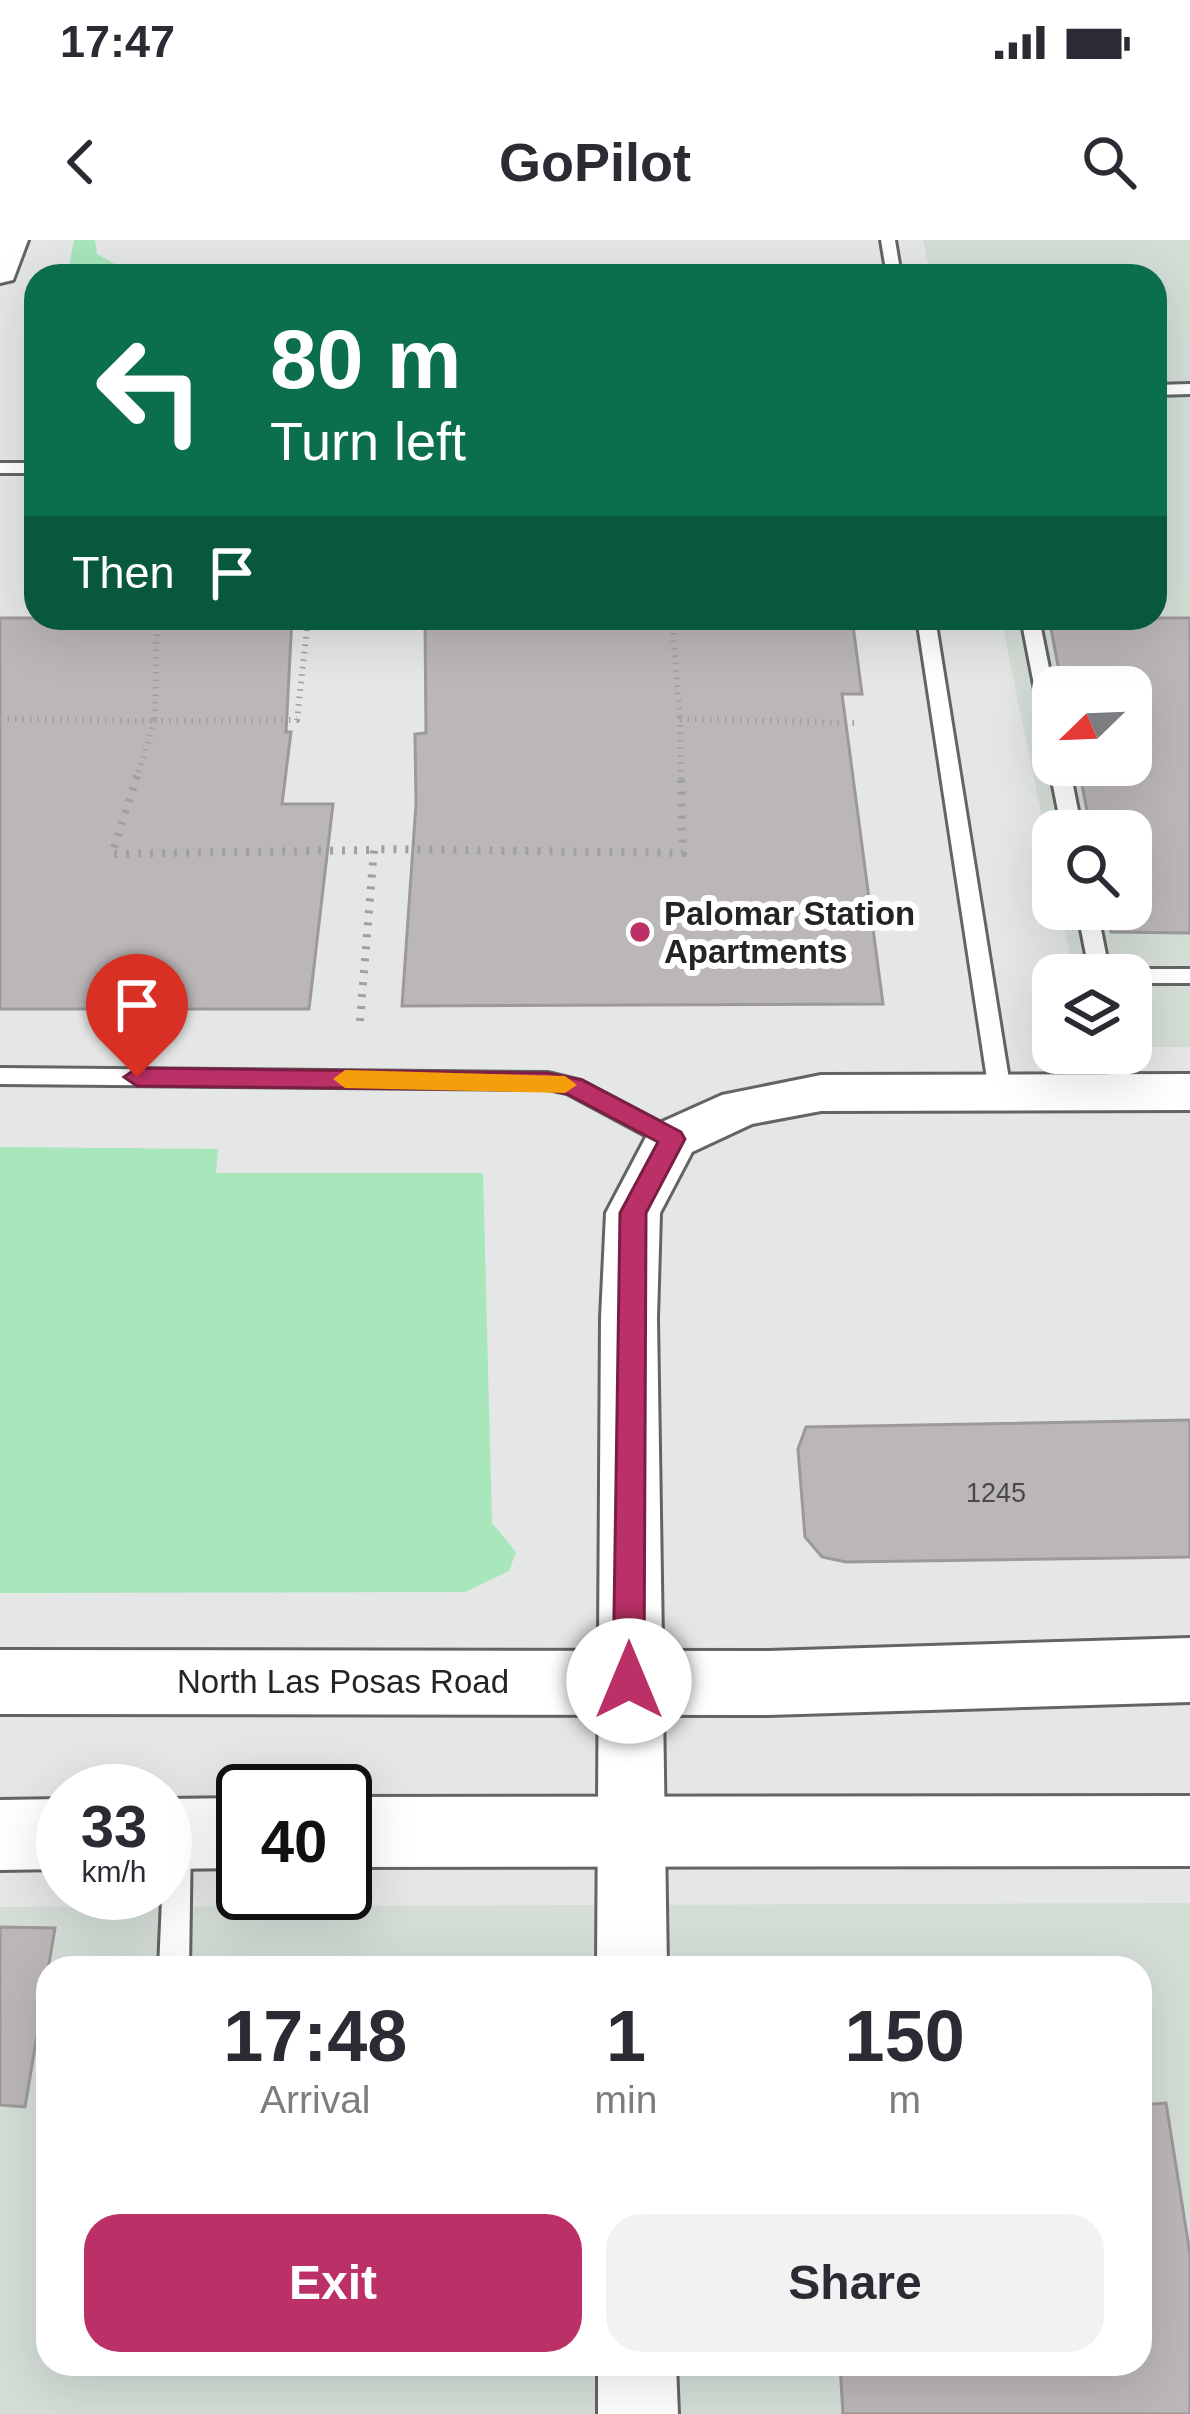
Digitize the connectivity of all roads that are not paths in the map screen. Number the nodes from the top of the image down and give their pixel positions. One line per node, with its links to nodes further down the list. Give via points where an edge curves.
1 (11, 240): 2 (street)
2 (0, 271)
3 (928, 630): 11 (lane)
4 (1032, 630): 5 (lane)
5 (1039, 666)
6 (1152, 976): 7 (lane)
7 (1190, 976)
8 (1107, 1074): 11 (street)
9 (1126, 1074): 12 (street)
10 (0, 1076): 13 (lane, via 548,1081 573,1086)
11 (1000, 1092): 13 (street, via 820,1094 741,1108)
12 (1190, 1092)
13 (672, 1139): 15 (street, via 633,1213)
14 (1190, 1670): 15 (main road, North Las Posas Road)
15 (629, 1681): 16 (main road, North Las Posas Road); 17 (street)
16 (0, 1682)
17 (630, 1831): 18 (main road); 19 (main road); 24 (street)
18 (1190, 1831)
19 (372, 1832)
20 (36, 1834): 22 (main road)
21 (195, 1834): 23 (lane)
22 (0, 1835)
23 (176, 1956)
24 (632, 1956)
25 (637, 2376): 26 (street)
26 (638, 2414)

